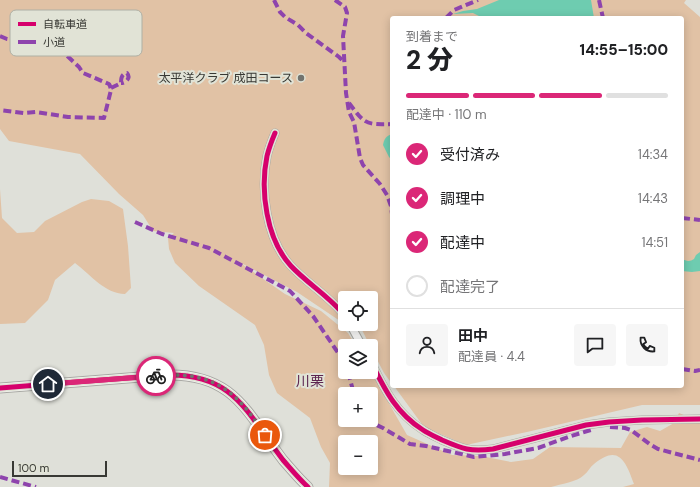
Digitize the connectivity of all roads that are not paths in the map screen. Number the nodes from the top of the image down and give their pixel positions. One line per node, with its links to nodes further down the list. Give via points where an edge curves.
1 (275, 133): 2 (street, via 267,155 265,173 267,212 271,230 290,265)
2 (338, 306)
3 (378, 376): 5 (street, via 394,405 423,431 466,449 479,451 586,425 642,420)
4 (0, 388): 6 (street, via 166,375 187,375 203,379 221,387 239,401 290,468)
5 (700, 419)
6 (308, 487)

